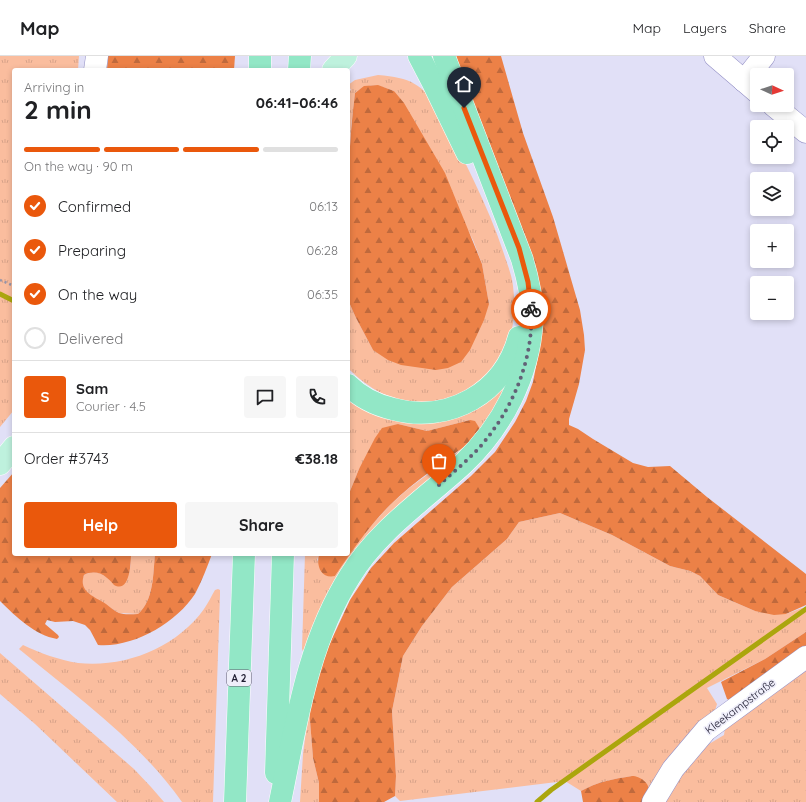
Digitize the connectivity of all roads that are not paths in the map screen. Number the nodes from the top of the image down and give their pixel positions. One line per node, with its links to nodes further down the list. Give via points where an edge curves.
1 (97, 56): 9 (street)
2 (260, 56): 10 (highway)
3 (300, 56): 11 (highway)
4 (346, 56): 12 (main road)
5 (419, 56): 17 (highway, via 474,168 515,266 520,290 520,337 513,356 496,381 465,404 445,411 412,413 390,409 380,406)
6 (444, 56): 25 (highway, via 519,248 525,270 532,321 526,359 517,387 491,433 462,465 383,534 359,562 339,594 315,652 302,698)
7 (715, 56): 14 (street)
8 (764, 56): 13 (street)
9 (95, 68)
10 (260, 68)
11 (299, 68)
12 (336, 68)
13 (759, 68)
14 (750, 86)
15 (782, 112): 16 (street)
16 (806, 132)
17 (350, 386)
18 (12, 449): 19 (main road)
19 (0, 464)
20 (244, 556): 23 (highway, A 2)
21 (283, 556): 24 (highway)
22 (806, 657): 26 (street, Kleekampstraße, via 706,730 673,769)
23 (235, 802)
24 (274, 802)
25 (280, 802)
26 (653, 802)

